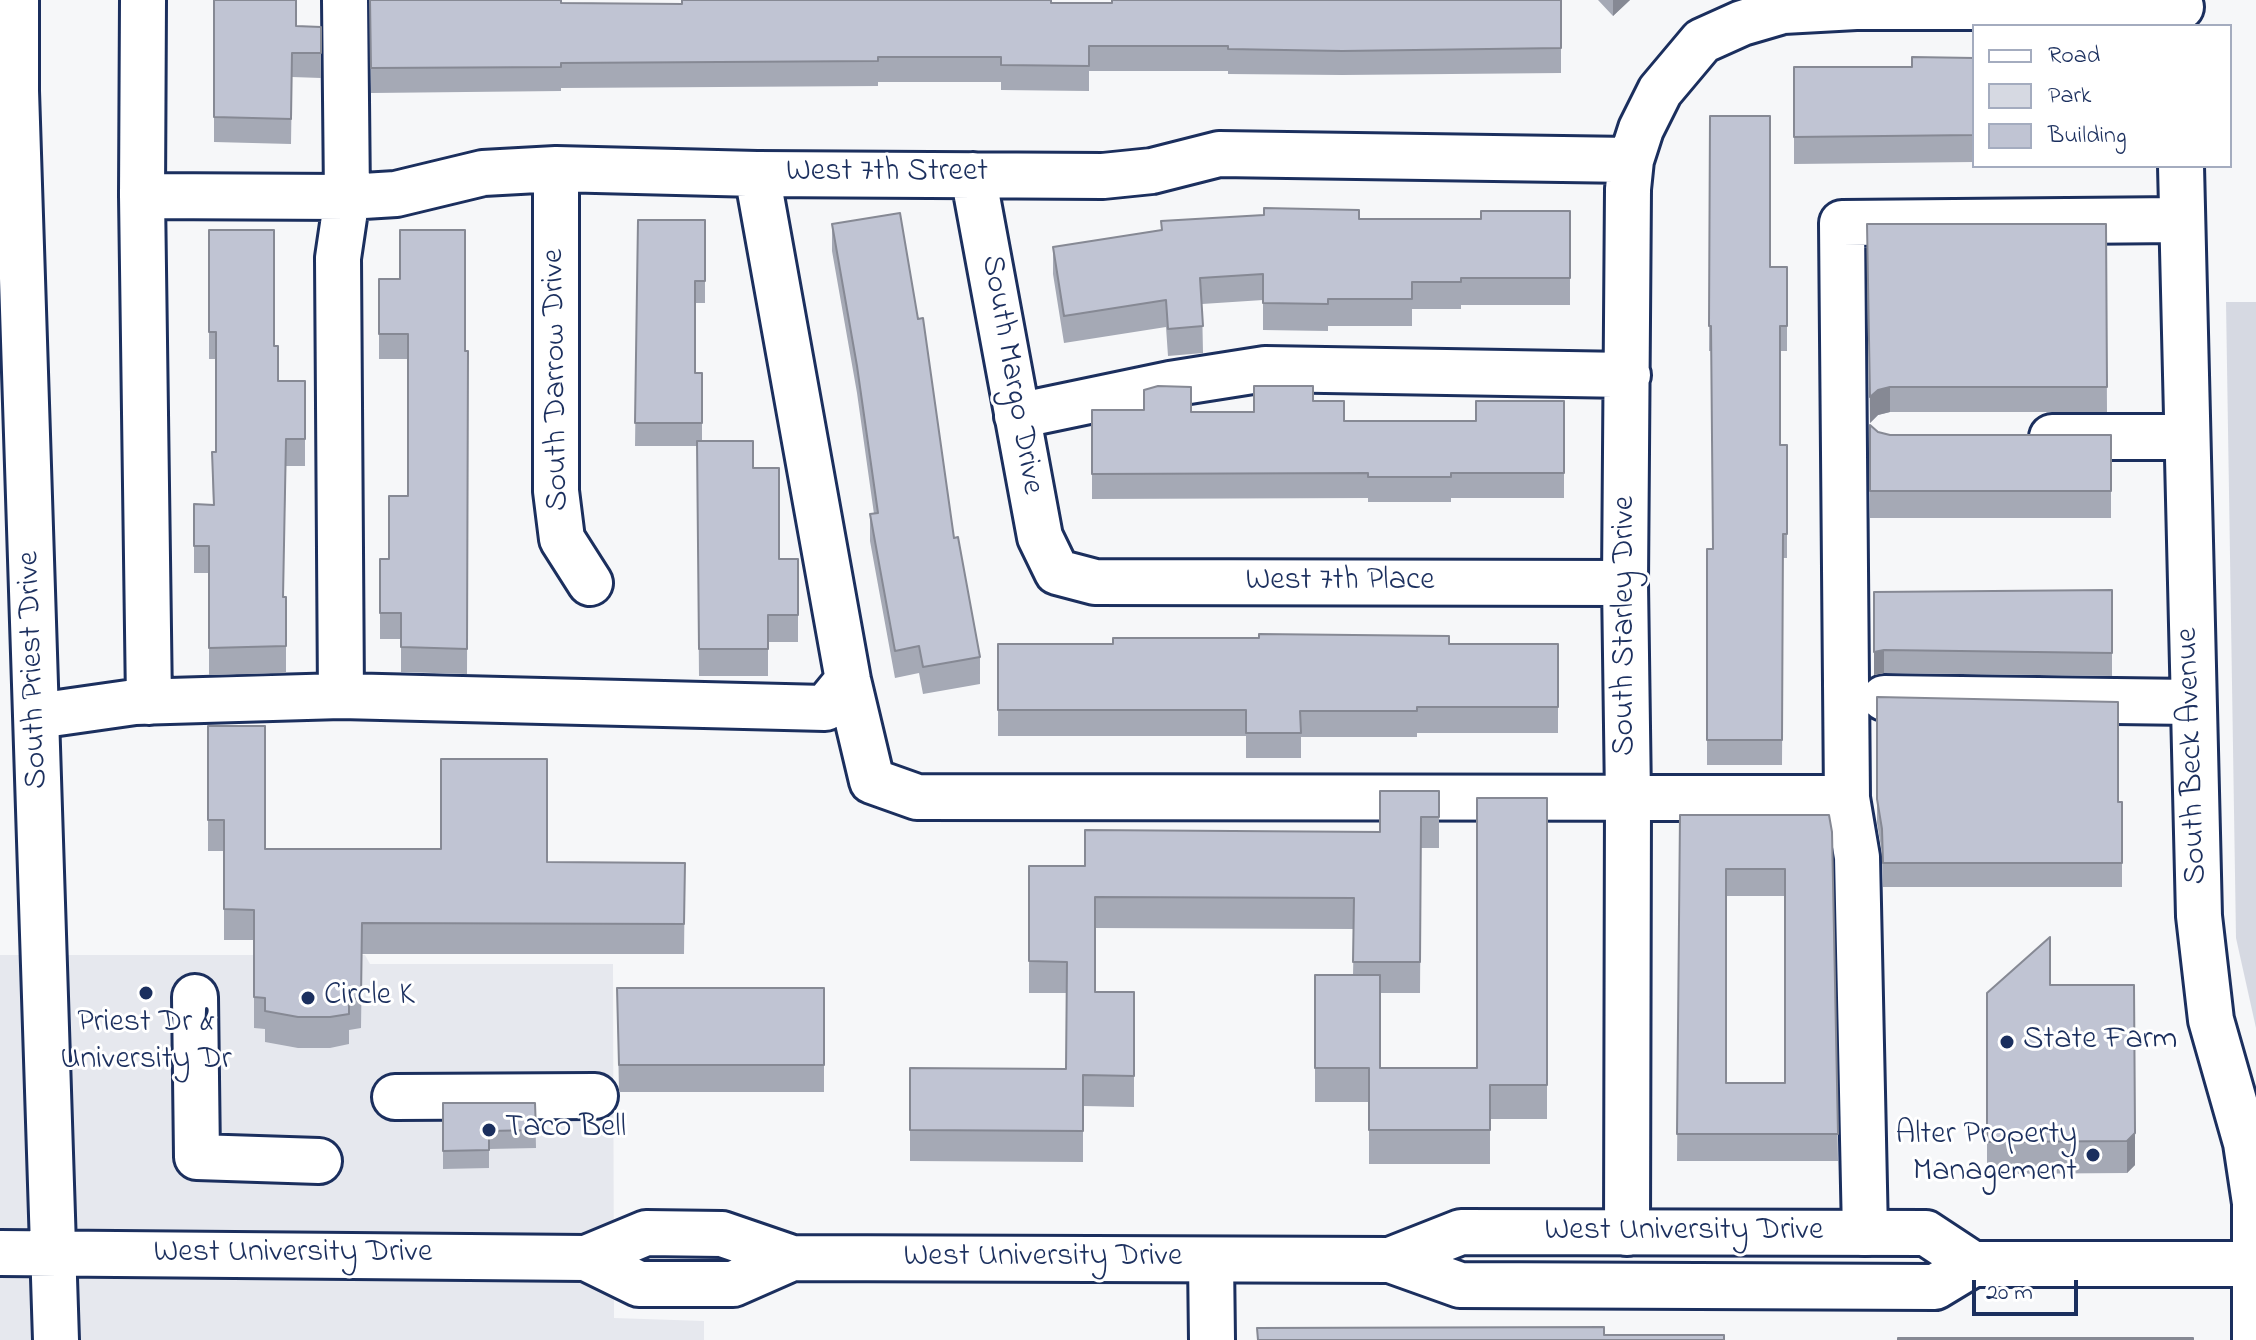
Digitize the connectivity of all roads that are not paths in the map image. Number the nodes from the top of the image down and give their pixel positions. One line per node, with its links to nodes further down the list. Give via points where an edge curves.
1 (16, 0): 25 (street, South Priest Drive)
2 (143, 0): 10 (street)
3 (345, 0): 11 (street)
4 (2181, 11): 5 (street, South Starley Drive, via 1783,11 1702,41 1660,91)
5 (1631, 160): 9 (street, West 7th Street, via 1219,154 1152,171 1103,176); 13 (street, South Starley Drive)
6 (2181, 168): 12 (street, South Beck Avenue)
7 (556, 169): 8 (street, West 7th Street); 11 (street, West 7th Street, via 483,173 396,194); 18 (street, South Darrow Drive, via 556,491 562,539)
8 (757, 174): 9 (street, West 7th Street); 20 (street)
9 (973, 175): 14 (street, South Margo Drive)
10 (142, 196): 11 (street, West 7th Street); 23 (street)
11 (347, 197): 21 (street, via 338,258)
12 (2180, 220): 16 (street, South Beck Avenue); 27 (street, via 1842,223)
13 (1628, 375): 14 (street, via 1265,369); 19 (street, South Starley Drive)
14 (1017, 416): 17 (street, South Margo Drive, via 1040,537)
15 (2013, 437): 16 (street)
16 (2185, 437): 24 (street, South Beck Avenue)
17 (1057, 572): 19 (street, West 7th Place, via 1095,582)
18 (590, 583)
19 (1625, 583): 26 (street, South Starley Drive)
20 (848, 680): 21 (street, via 825,708); 26 (street, via 872,781 917,797)
21 (341, 696): 23 (street)
22 (1884, 698): 24 (street)
23 (149, 702): 25 (street)
24 (2192, 702): 39 (street, South Beck Avenue, via 2199,916 2211,1020 2246,1143 2255,1203)
25 (37, 716): 35 (street, South Priest Drive)
26 (1628, 798): 27 (street); 32 (street, South Starley Drive)
27 (1847, 798): 33 (street, via 1857,857)
28 (195, 997): 31 (street, via 197,1157)
29 (595, 1096): 30 (street)
30 (395, 1097)
31 (319, 1161)
32 (1627, 1233): 33 (street, West University Drive); 37 (street, West University Drive, via 1461,1232)
33 (1865, 1233): 38 (street, West University Drive, via 1926,1233)
34 (0, 1253): 35 (street, West University Drive)
35 (54, 1253): 36 (street, West University Drive, via 586,1258 646,1233 722,1234 792,1258); 40 (street, South Priest Drive)
36 (1211, 1260): 37 (street, West University Drive); 41 (street)
37 (1390, 1260): 38 (street, West University Drive, via 1460,1285 1935,1287)
38 (1973, 1264): 39 (street)
39 (2256, 1264): 42 (street, South Beck Avenue)
40 (56, 1340)
41 (1212, 1340)
42 (2255, 1340)

